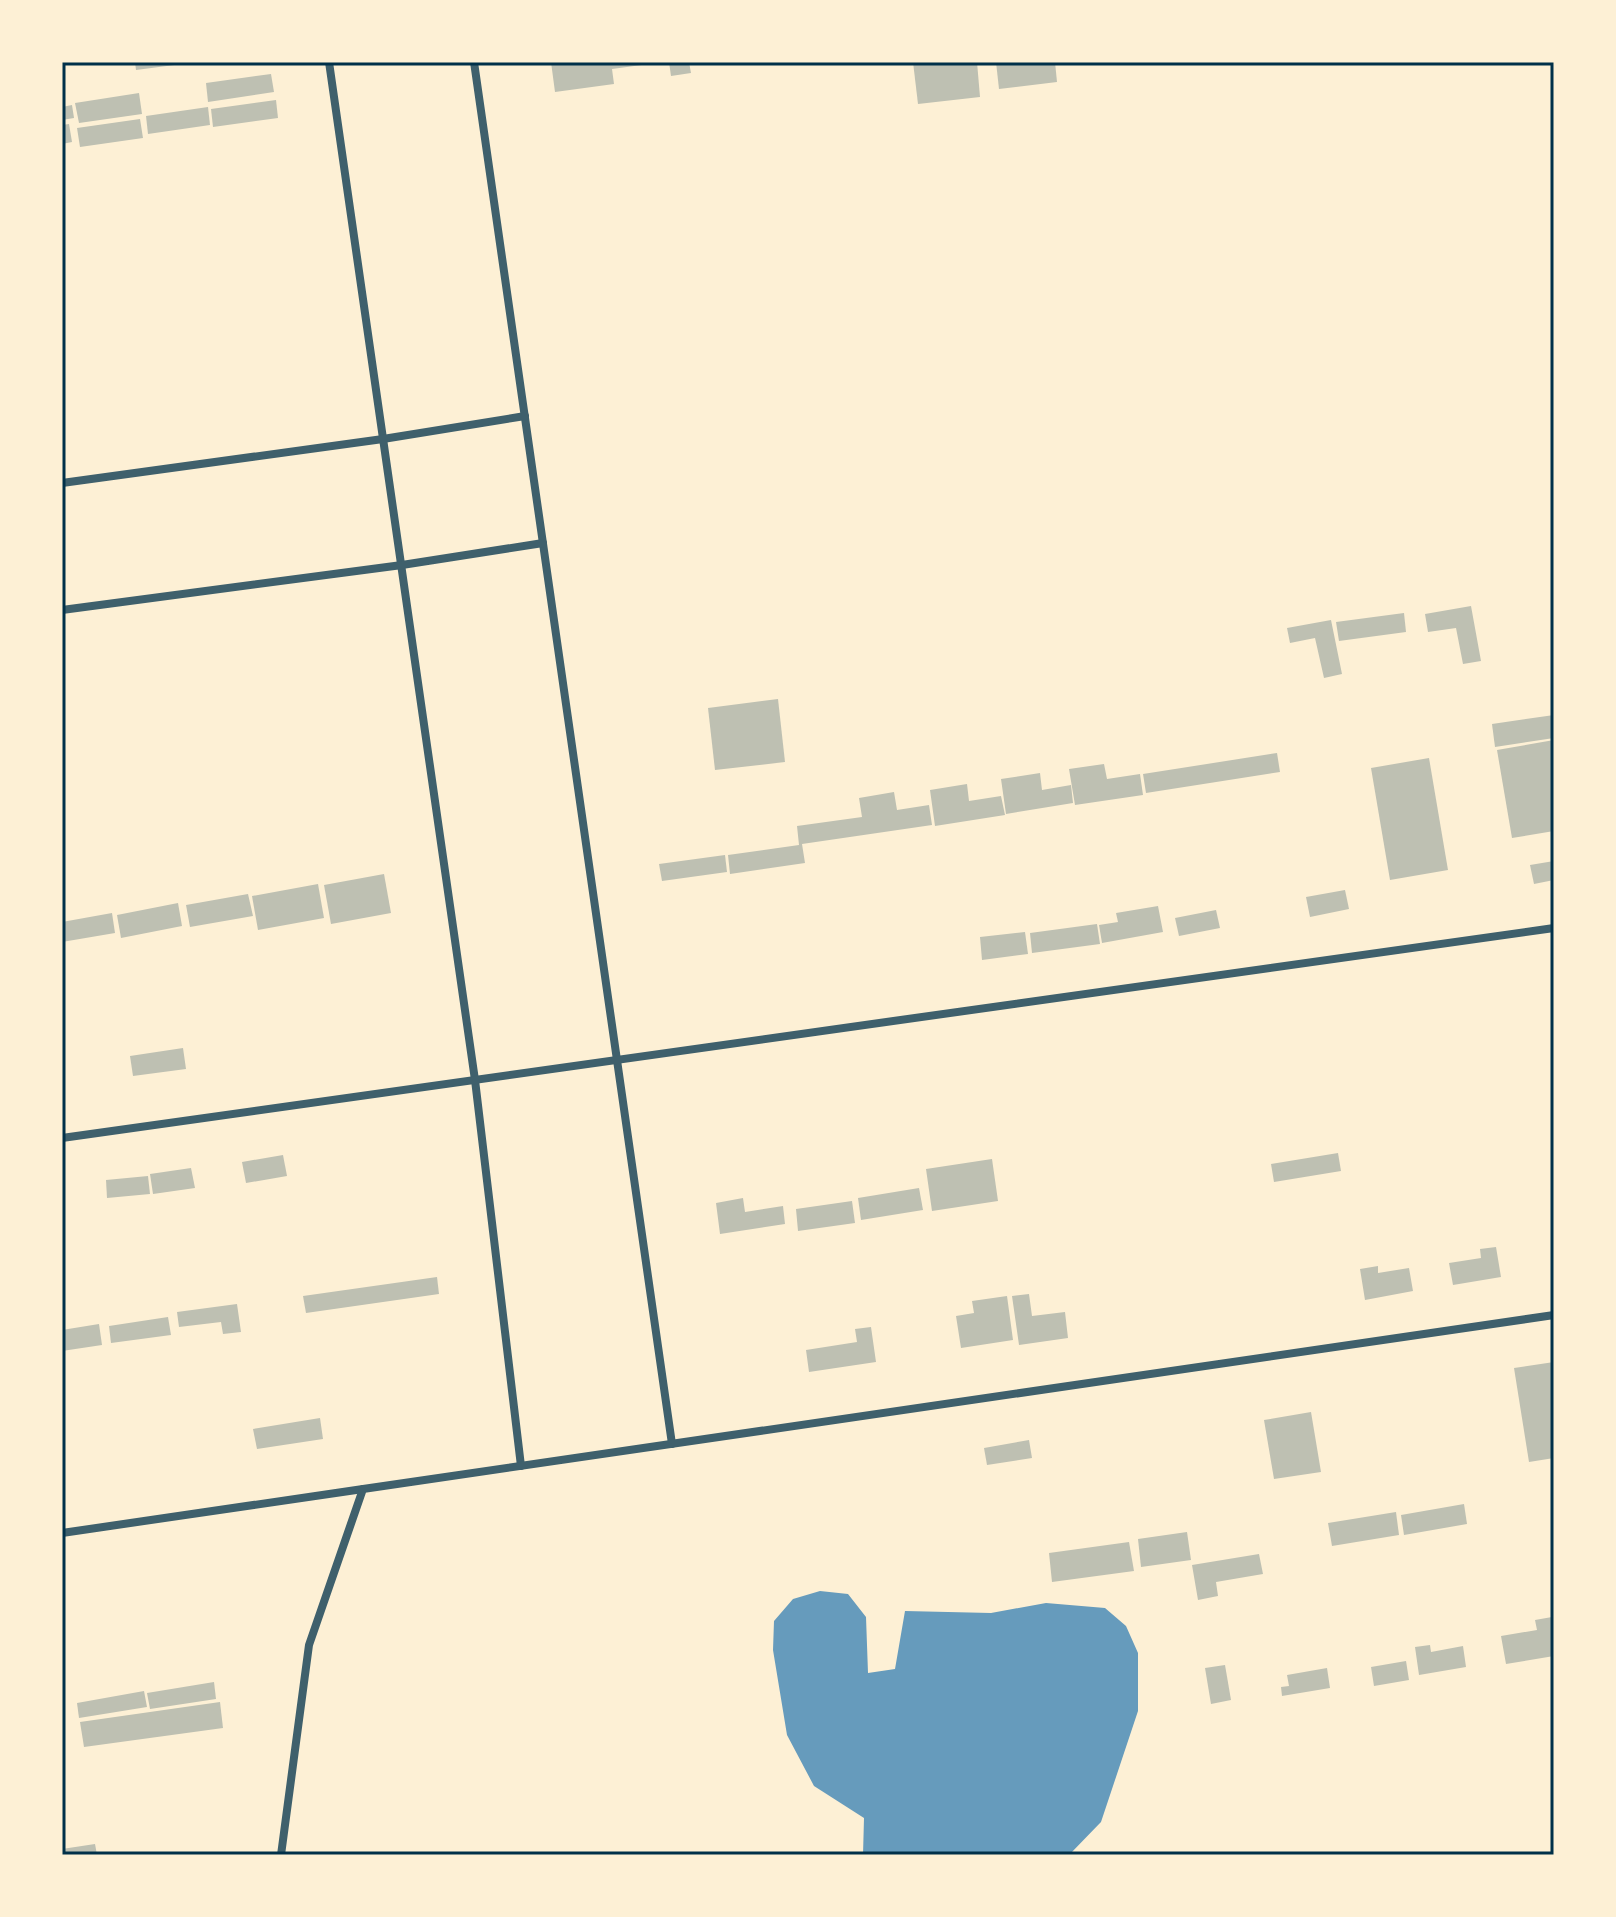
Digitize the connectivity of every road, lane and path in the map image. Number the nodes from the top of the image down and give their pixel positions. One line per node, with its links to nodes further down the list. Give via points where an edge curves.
1 (329, 62): 4 (street)
2 (474, 62): 3 (street)
3 (525, 416): 4 (street); 6 (street)
4 (383, 439): 5 (street); 7 (street)
5 (62, 483)
6 (543, 543): 7 (street); 10 (street)
7 (402, 565): 8 (street); 11 (street)
8 (62, 610)
9 (1554, 928): 10 (street)
10 (617, 1060): 11 (street); 14 (street)
11 (475, 1080): 12 (street); 15 (street)
12 (62, 1138)
13 (1554, 1315): 14 (street)
14 (672, 1444): 15 (street)
15 (521, 1466): 16 (street)
16 (363, 1489): 17 (street); 18 (street, via 309,1645)
17 (62, 1533)
18 (281, 1855)

